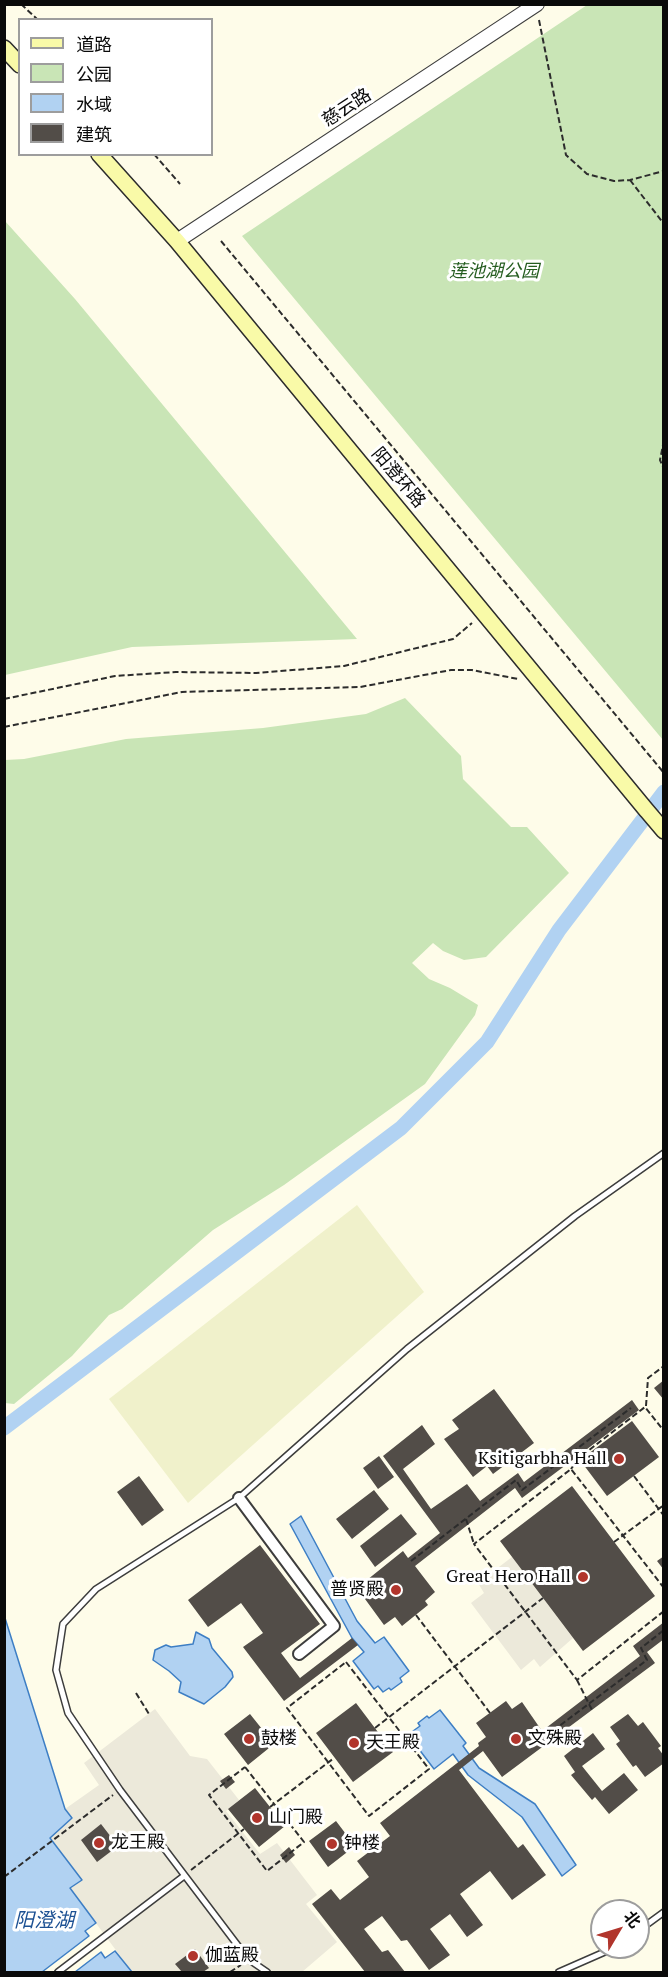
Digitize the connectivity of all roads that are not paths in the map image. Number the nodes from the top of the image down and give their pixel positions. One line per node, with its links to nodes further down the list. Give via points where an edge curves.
1 (537, 5): 5 (street, 慈云路)
2 (4, 48): 3 (main road)
3 (18, 63)
4 (101, 156): 5 (main road, 阳澄环路)
5 (177, 241): 6 (main road, 阳澄环路)
6 (663, 831)
7 (663, 1153): 8 (lane, via 575,1216 407,1349)
8 (239, 1498): 9 (street, via 334,1626); 10 (lane, via 96,1589 63,1624 56,1670 68,1713)
9 (299, 1654)
10 (184, 1876): 14 (lane); 15 (lane, via 248,1959)
11 (663, 1912): 12 (lane)
12 (650, 1922)
13 (590, 1958): 16 (lane)
14 (58, 1972)
15 (267, 1972)
16 (559, 1972)

